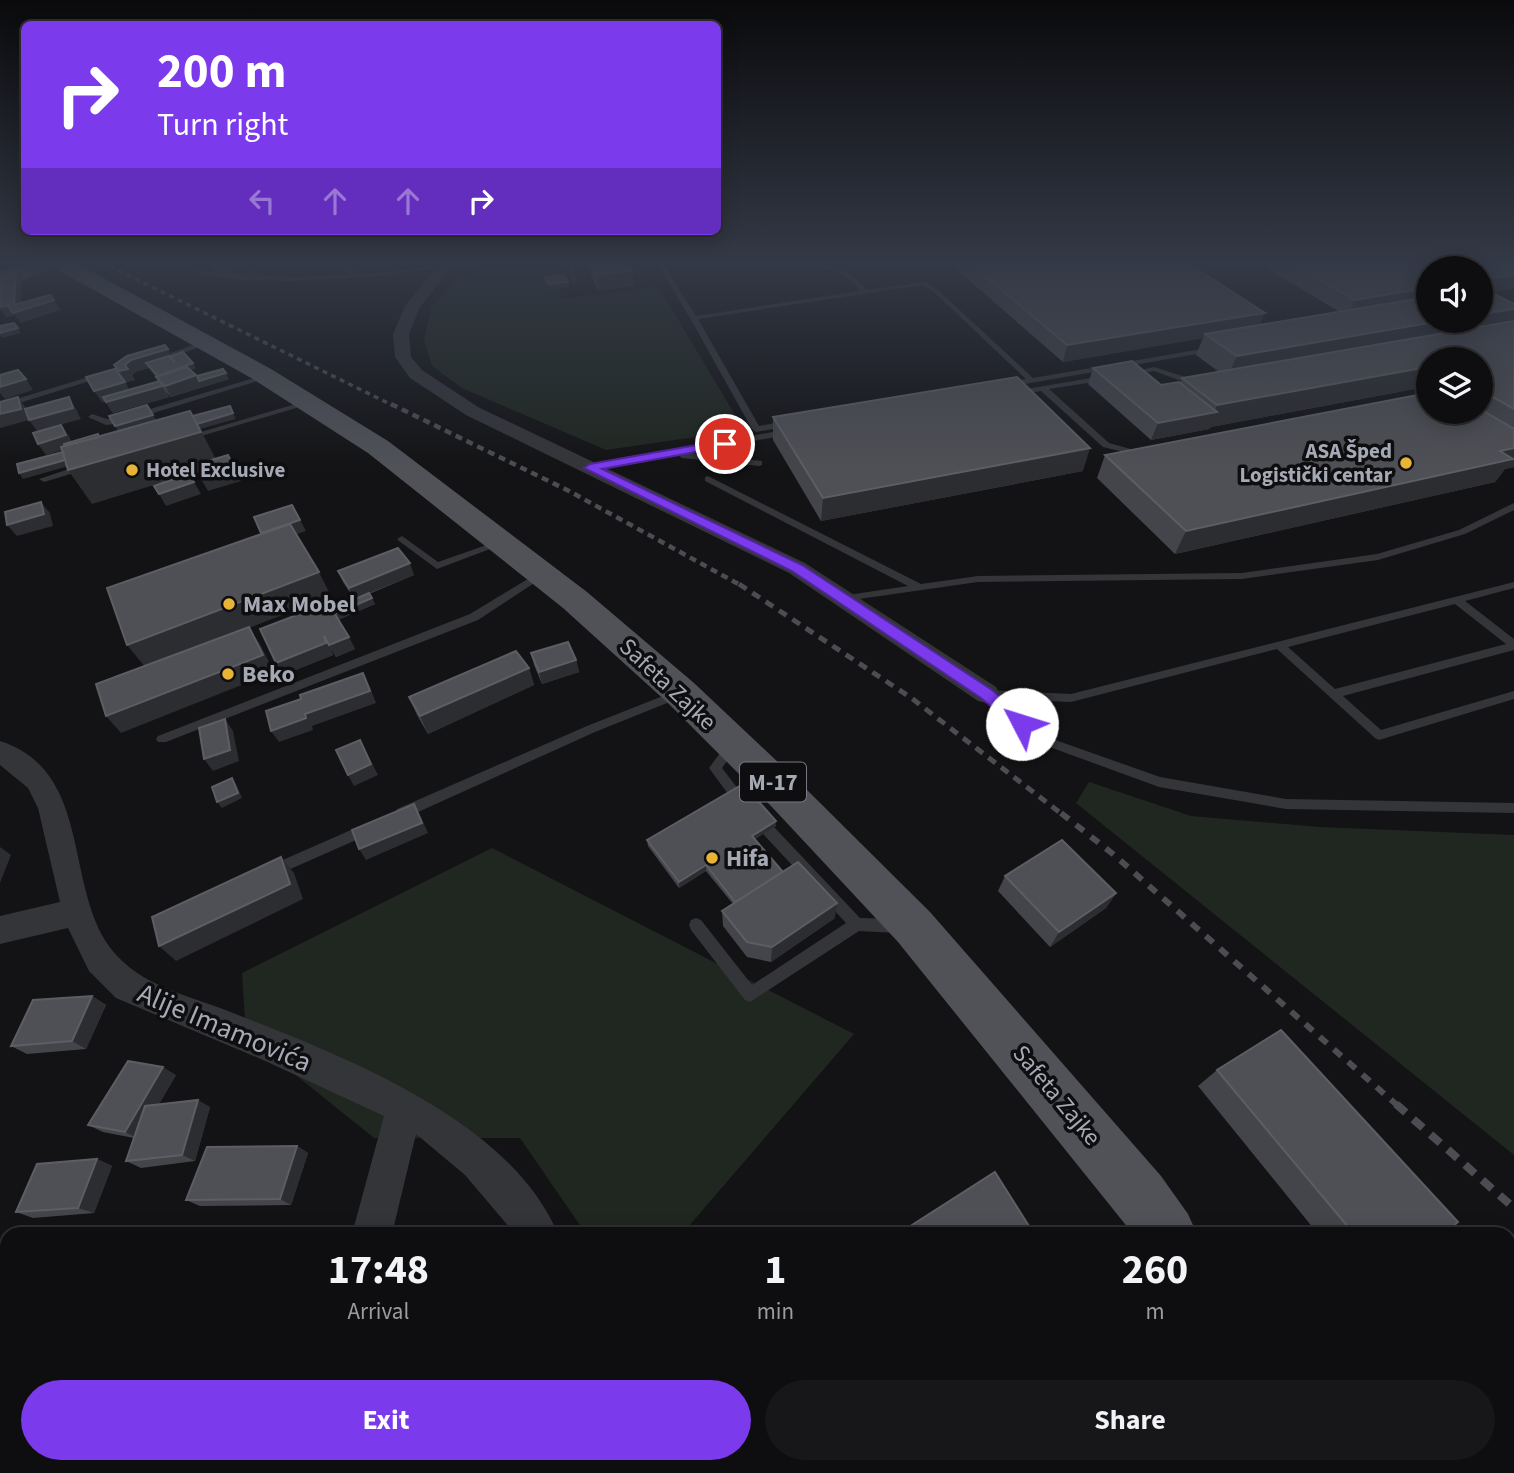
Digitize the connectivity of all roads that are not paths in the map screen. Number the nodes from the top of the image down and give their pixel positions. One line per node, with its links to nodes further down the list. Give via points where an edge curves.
1 (185, 331): 5 (main road, Safeta Zajke / M-17)
2 (403, 331): 23 (street, via 402,357 433,387)
3 (701, 331): 16 (lane, via 756,429)
4 (978, 331): 8 (lane)
5 (208, 343): 7 (main road, Safeta Zajke / M-17); 14 (lane)
6 (1228, 347): 8 (lane)
7 (267, 377): 13 (main road, Safeta Zajke / M-17); 15 (lane, via 121,420 106,422)
8 (1031, 380): 10 (lane)
9 (1203, 385): 11 (lane, via 1154,369)
10 (991, 388)
11 (1043, 388): 12 (lane); 20 (lane, via 1106,445 1146,456)
12 (1004, 395)
13 (309, 403): 18 (lane); 28 (main road, Safeta Zajke / M-17, via 378,447)
14 (0, 407)
15 (92, 417)
16 (795, 422)
17 (806, 429): 19 (lane)
18 (174, 441)
19 (672, 453): 21 (lane); 23 (lane)
20 (1160, 454)
21 (759, 463)
22 (96, 464): 24 (lane)
23 (590, 468): 32 (street, via 774,556)
24 (44, 479)
25 (709, 479): 31 (lane)
26 (1514, 506): 31 (lane, via 1462,532 1378,557 1242,576 978,579)
27 (402, 539): 28 (lane, via 437,566)
28 (501, 542): 29 (main road, Safeta Zajke / M-17)
29 (542, 574): 36 (main road, Safeta Zajke / M-17); 40 (lane, via 474,617)
30 (1514, 585): 33 (lane)
31 (919, 587): 32 (lane)
32 (845, 598): 37 (street)
33 (1456, 600): 34 (lane); 35 (lane)
34 (1279, 645): 37 (lane, via 1072,698); 38 (lane)
35 (1514, 645): 38 (lane)
36 (681, 693): 41 (main road, Safeta Zajke / M-17); 46 (lane)
37 (987, 694): 44 (lane, via 1040,739 1159,782 1286,804)
38 (1333, 694): 39 (lane, via 1379,736)
39 (1514, 695)
40 (162, 739)
41 (733, 744): 43 (lane, via 715,768); 50 (main road, Safeta Zajke / M-17)
42 (2, 755): 47 (street, Alije Imamovića, via 40,782)
43 (736, 794)
44 (1514, 808)
45 (769, 831): 48 (lane)
46 (257, 878)
47 (79, 911): 51 (street); 52 (street, Alije Imamovića, via 93,950 118,980)
48 (857, 923): 49 (lane, via 750,995); 50 (lane)
49 (696, 925)
50 (914, 927): 55 (main road, Safeta Zajke / M-17)
51 (0, 930)
52 (405, 1108): 53 (street); 54 (street, Alije Imamovića, via 436,1126 485,1169)
53 (374, 1227)
54 (534, 1227)
55 (1163, 1227)

